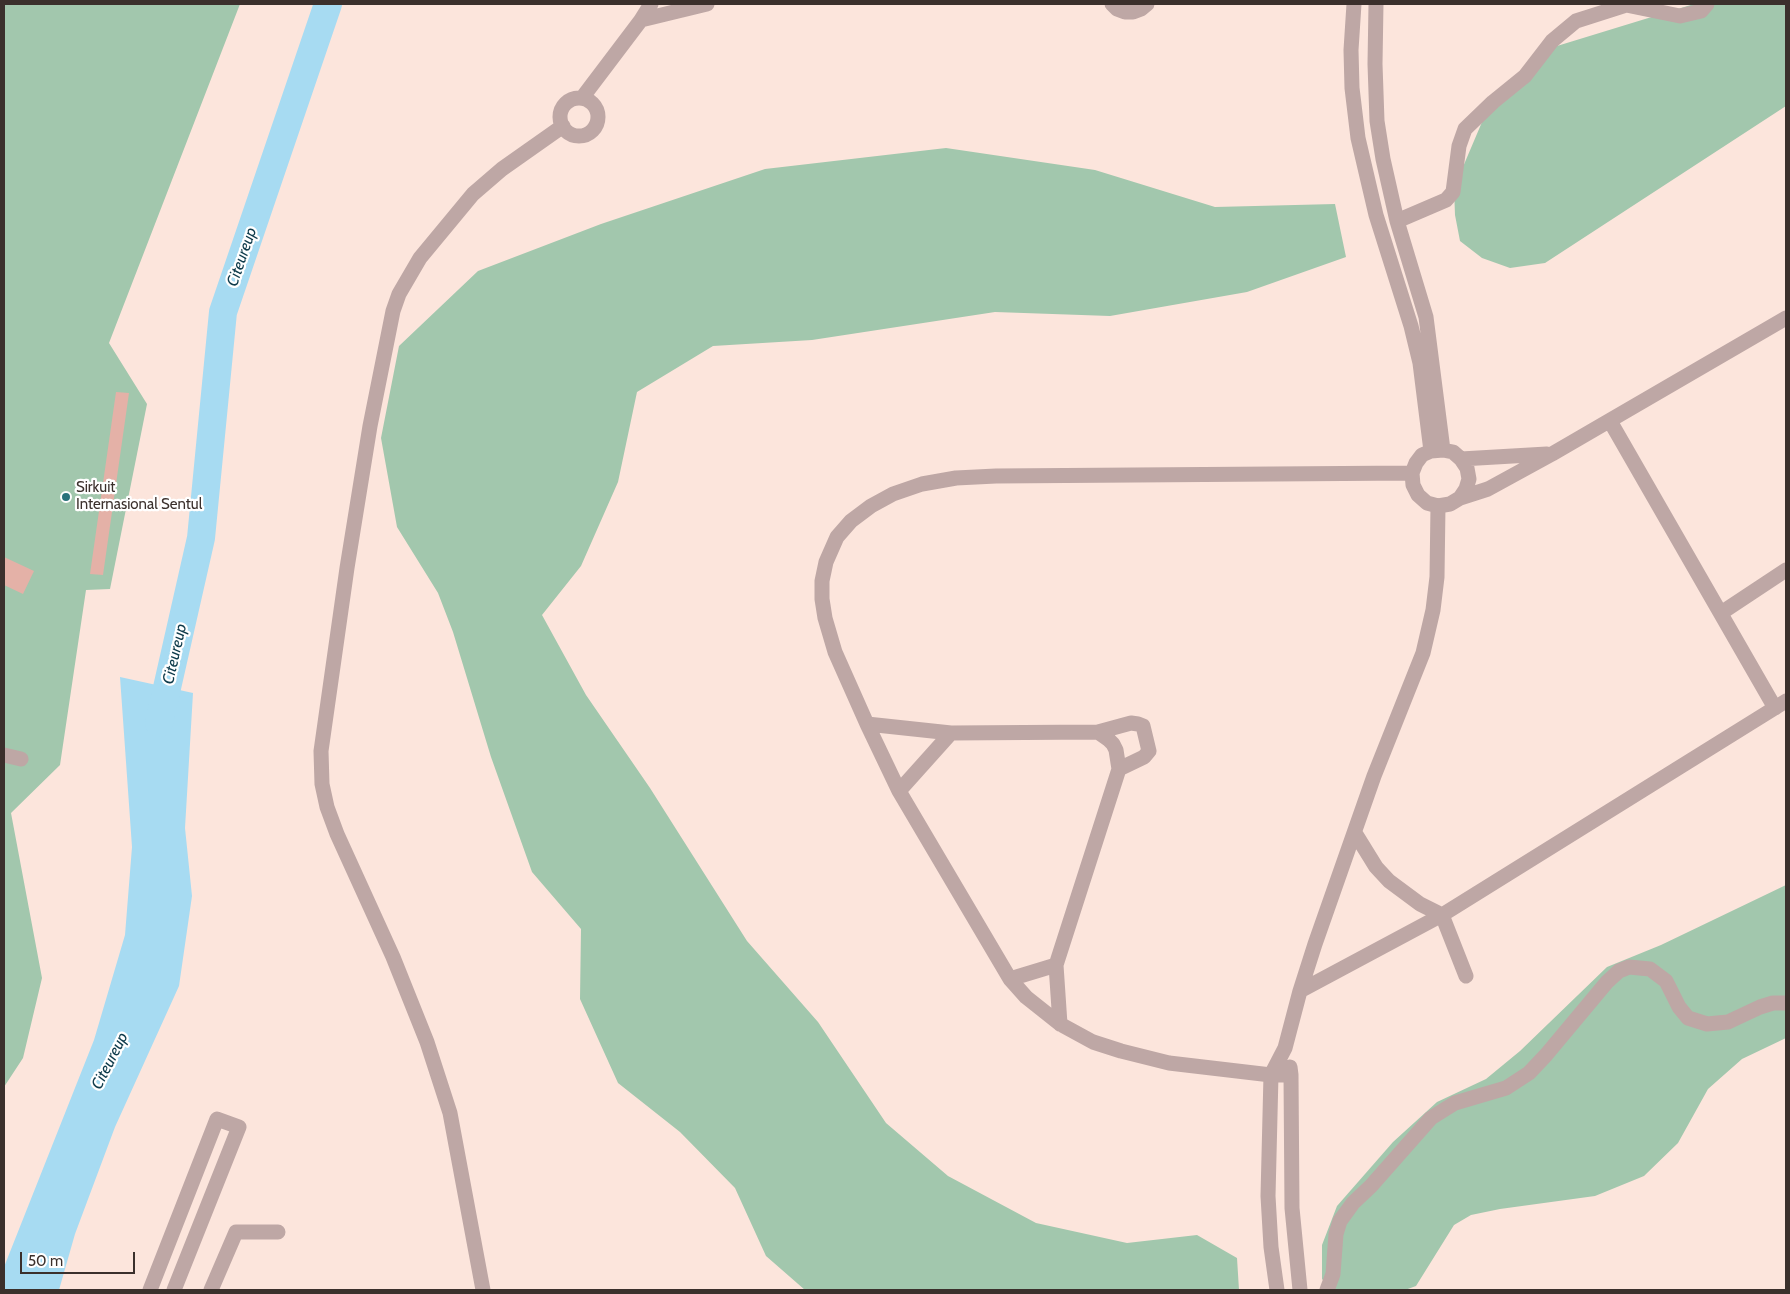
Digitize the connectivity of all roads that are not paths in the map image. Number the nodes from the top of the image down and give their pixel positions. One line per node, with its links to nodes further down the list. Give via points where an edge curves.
1 (651, 4): 8 (street)
2 (707, 4): 8 (street)
3 (1112, 4): 4 (street, via 1117,9 1133,12)
4 (1146, 4)
5 (1354, 4): 14 (street, via 1352,88 1358,138 1376,216 1412,326)
6 (1376, 4): 11 (street, via 1377,121)
7 (1707, 4): 11 (street, via 1702,11 1680,16 1626,5 1576,22 1552,41 1525,76 1465,129 1459,146 1453,192 1446,200)
8 (641, 20): 9 (street)
9 (582, 98): 10 (street, via 566,103 560,118); 10 (street, via 594,105 596,125 580,136)
10 (563, 126): 45 (street, via 473,194 420,258 399,294 370,426 321,751 322,784 327,807 400,974 450,1113)
11 (1397, 221): 14 (street, via 1426,317)
12 (1786, 318): 13 (street)
13 (1610, 422): 15 (street); 21 (street)
14 (1437, 450): 16 (street, via 1453,452); 17 (street, via 1422,456)
15 (1552, 454): 16 (street); 18 (street, via 1488,489)
16 (1461, 458): 18 (street, via 1469,478)
17 (1412, 473): 19 (street, via 1412,485 1418,495 1427,503); 23 (street, via 996,476 956,478 922,484 893,494 851,521 837,537 822,580 825,618 835,652)
18 (1460, 498): 19 (street)
19 (1438, 506): 30 (street, via 1435,594 1423,653)
20 (1786, 570): 21 (street)
21 (1721, 613): 22 (street)
22 (1781, 704): 31 (street)
23 (866, 724): 25 (street); 29 (street)
24 (1098, 732): 25 (street); 28 (street, via 1113,744); 28 (street, via 1131,723 1143,726 1149,751)
25 (951, 733): 29 (street)
26 (4, 755): 27 (street)
27 (21, 759)
28 (1119, 770): 32 (street)
29 (898, 790): 34 (street)
30 (1355, 833): 31 (street, via 1376,867 1389,881 1420,904); 35 (street)
31 (1442, 915): 33 (street); 35 (street)
32 (1056, 965): 34 (street); 37 (street)
33 (1466, 976)
34 (1010, 979): 37 (street)
35 (1300, 991): 38 (street)
36 (1786, 1003): 48 (street, via 1760,1007 1728,1022 1707,1024 1688,1018 1666,980 1650,969 1629,967 1619,971 1529,1073 1506,1088 1455,1103 1431,1118 1353,1203 1340,1221 1336,1234 1333,1274)
37 (1060, 1024): 39 (street, via 1093,1042 1159,1060)
38 (1285, 1048): 39 (street); 40 (street)
39 (1272, 1075): 40 (street); 46 (street, via 1268,1196)
40 (1292, 1075): 47 (street, via 1292,1208)
41 (278, 1232): 44 (street, via 236,1232)
42 (150, 1290): 43 (street, via 217,1119 239,1127)
43 (174, 1290)
44 (211, 1290)
45 (483, 1290)
46 (1277, 1290)
47 (1300, 1290)
48 (1327, 1290)

